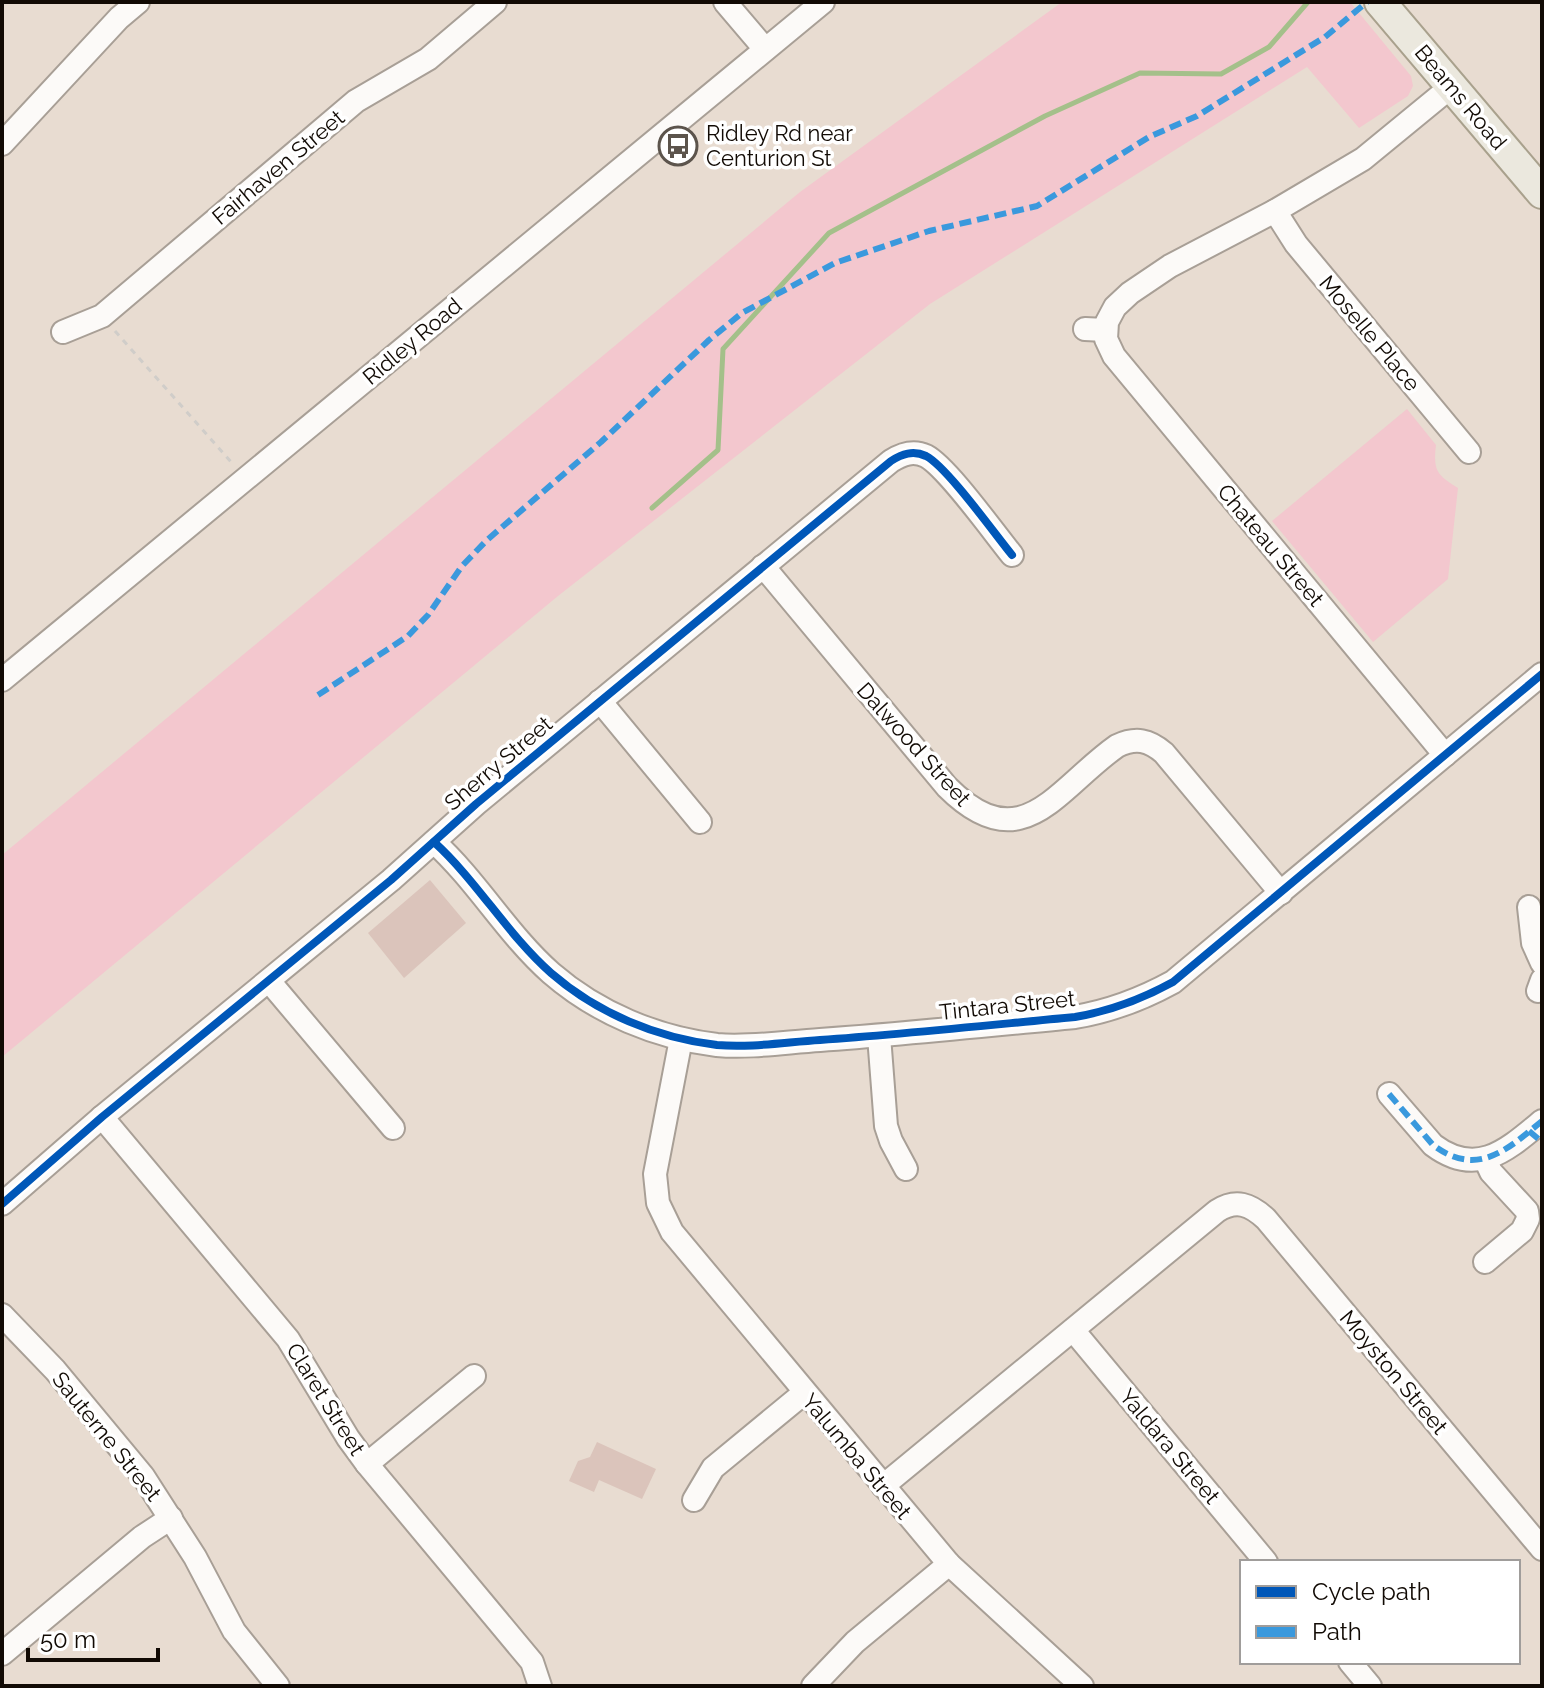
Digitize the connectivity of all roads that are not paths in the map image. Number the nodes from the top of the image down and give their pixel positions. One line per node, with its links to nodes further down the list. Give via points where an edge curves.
1 (138, 2): 6 (street)
2 (495, 2): 12 (street, Fairhaven Street, via 428,59 356,101 102,316)
3 (725, 2): 7 (street)
4 (823, 2): 7 (street, Ridley Road)
5 (1380, 2): 8 (main road, Beams Road)
6 (112, 10): 9 (street)
7 (765, 49): 17 (street, Ridley Road)
8 (1452, 86): 10 (main road, Beams Road); 11 (street, Chateau Street, via 1363,159)
9 (2, 144)
10 (1542, 193)
11 (1275, 211): 13 (street, Moselle Place, via 1296,244); 19 (street, Chateau Street, via 1148,279 1095,329)
12 (63, 332)
13 (1469, 452)
14 (1012, 555): 15 (street, Sherry Street, via 916,445)
15 (763, 566): 18 (street, Sherry Street); 22 (street, Dalwood Street, via 947,787 972,810 1011,820 1035,814 1139,731 1164,753)
16 (1542, 674): 19 (street, Tintara Street)
17 (2, 680)
18 (600, 701): 20 (street); 21 (street, Sherry Street)
19 (1445, 755): 22 (street, Tintara Street)
20 (700, 822)
21 (434, 842): 25 (street, Sherry Street); 27 (street, Tintara Street, via 552,974 609,1012)
22 (1281, 893): 26 (street, Tintara Street, via 1173,982 1106,1011)
23 (1529, 907): 24 (street, via 1533,943)
24 (1542, 963)
25 (269, 981): 29 (street, Sherry Street); 30 (street)
26 (879, 1036): 27 (street, Tintara Street, via 749,1045); 33 (street, via 886,1126)
27 (681, 1039): 39 (street, Yalumba Street, via 651,1205)
28 (1389, 1094): 32 (street, via 1442,1152)
29 (102, 1117): 34 (street, Sherry Street); 40 (street, Claret Street, via 288,1339)
30 (393, 1128)
31 (1538, 1131): 32 (street)
32 (1485, 1159): 35 (street, via 1528,1219 1522,1231)
33 (906, 1169)
34 (2, 1204)
35 (1485, 1262)
36 (2, 1315): 43 (street, Sauterne Street, via 55,1370)
37 (1073, 1330): 41 (street, Moyston Street); 44 (street, Moyston Street, via 1241,1194); 45 (street, Yaldara Street)
38 (474, 1376): 40 (street)
39 (804, 1393): 41 (street, Yalumba Street); 42 (street, via 713,1468)
40 (367, 1464): 50 (street, Claret Street, via 532,1662)
41 (883, 1486): 46 (street, Yalumba Street)
42 (694, 1500)
43 (171, 1518): 47 (street); 49 (street, Sauterne Street, via 234,1631)
44 (1542, 1549)
45 (1264, 1560)
46 (949, 1564): 51 (street, via 855,1642); 52 (street, Yalumba Street)
47 (2, 1654)
48 (1352, 1664): 53 (street)
49 (278, 1686)
50 (540, 1686)
51 (813, 1686)
52 (1082, 1686)
53 (1370, 1686)

